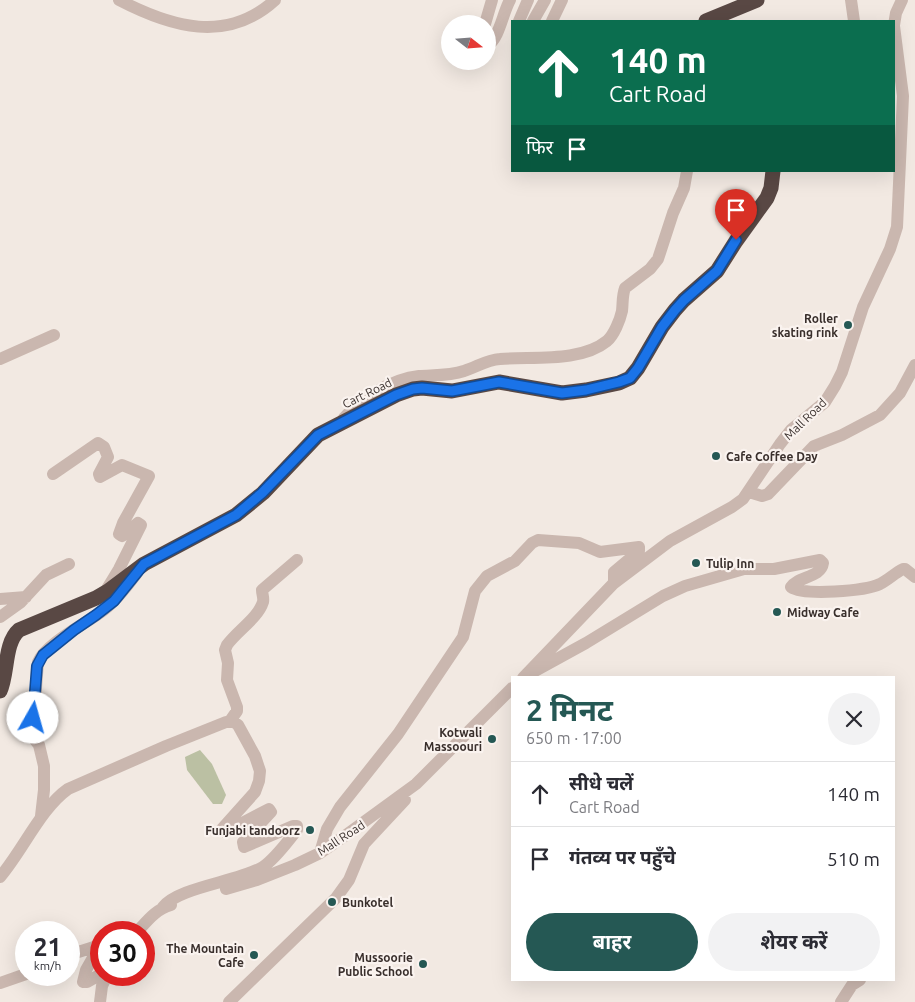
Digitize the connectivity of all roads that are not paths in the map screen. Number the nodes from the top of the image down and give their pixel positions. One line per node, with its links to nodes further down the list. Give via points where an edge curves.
1 (119, 0): 2 (street, via 169,22 192,27 232,24 262,11)
2 (275, 0)
3 (492, 0): 11 (street)
4 (510, 0): 18 (street)
5 (528, 0): 12 (street)
6 (545, 0): 13 (street)
7 (562, 0): 14 (street)
8 (757, 0): 15 (highway)
9 (851, 0): 16 (street)
10 (902, 0): 17 (street, Mall Road)
11 (488, 15)
12 (519, 20)
13 (533, 20)
14 (552, 20)
15 (708, 20)
16 (854, 20)
17 (895, 20)
18 (496, 34)
19 (895, 34): 21 (street, Mall Road, via 903,96)
20 (895, 108): 21 (street)
21 (901, 123): 29 (street, Mall Road, via 897,227 863,307 842,372 825,402 780,444)
22 (687, 172): 27 (street, via 658,259 624,288 621,315 607,341 559,358 496,359 457,373 406,379 370,397)
23 (773, 172): 27 (highway, Cart Road, via 767,198 717,271 675,310 630,378 562,393 499,382 452,391 413,389)
24 (54, 335): 25 (street)
25 (0, 358)
26 (915, 366): 29 (street, via 900,392 880,414 842,436 814,446 768,494 762,496)
27 (337, 425): 32 (highway, Cart Road, via 318,435 236,515)
28 (53, 474): 35 (street, via 98,443 108,457 100,477 122,465 149,476 119,534 125,535 138,523 140,527)
29 (749, 492): 34 (street, Mall Road, via 732,507 670,541)
30 (296, 560): 43 (street, via 262,590 261,606 227,645 227,680 237,707)
31 (69, 564): 36 (street, via 46,574)
32 (144, 564): 35 (highway, Cart Road); 45 (street, via 114,601 53,646 38,662 31,728 44,766)
33 (915, 577): 40 (street, via 902,569 879,585 820,592 791,587 822,567 820,560 774,569 738,570 663,596)
34 (614, 583): 39 (street, Mall Road); 46 (street, via 614,572 639,551 639,547 600,552 579,543 538,540 515,561 487,576 476,592 463,637 398,734 340,807 327,830)
35 (103, 594): 42 (highway, Cart Road, via 15,633)
36 (26, 597): 37 (street); 38 (street)
37 (0, 599)
38 (0, 617)
39 (524, 676)
40 (525, 676)
41 (511, 689): 44 (street, Mall Road)
42 (0, 691)
43 (230, 721): 45 (street, via 81,782 56,798); 48 (street, via 238,724 255,756 260,780 255,792 225,823 222,831 269,809 271,812 243,842 244,847 293,826 297,826 297,830 264,866 179,896)
44 (416, 784): 46 (street, Mall Road); 57 (street, via 364,844 349,880 336,898)
45 (40, 821): 47 (street)
46 (320, 853): 48 (street, Mall Road, via 257,880)
47 (0, 876)
48 (163, 907): 49 (street, Mall Road)
49 (147, 921)
50 (90, 963): 52 (street, via 83,982)
51 (15, 978): 54 (street)
52 (90, 980)
53 (859, 981): 58 (street)
54 (0, 983)
55 (102, 986): 56 (street)
56 (100, 1002)
57 (229, 1002)
58 (841, 1002)

